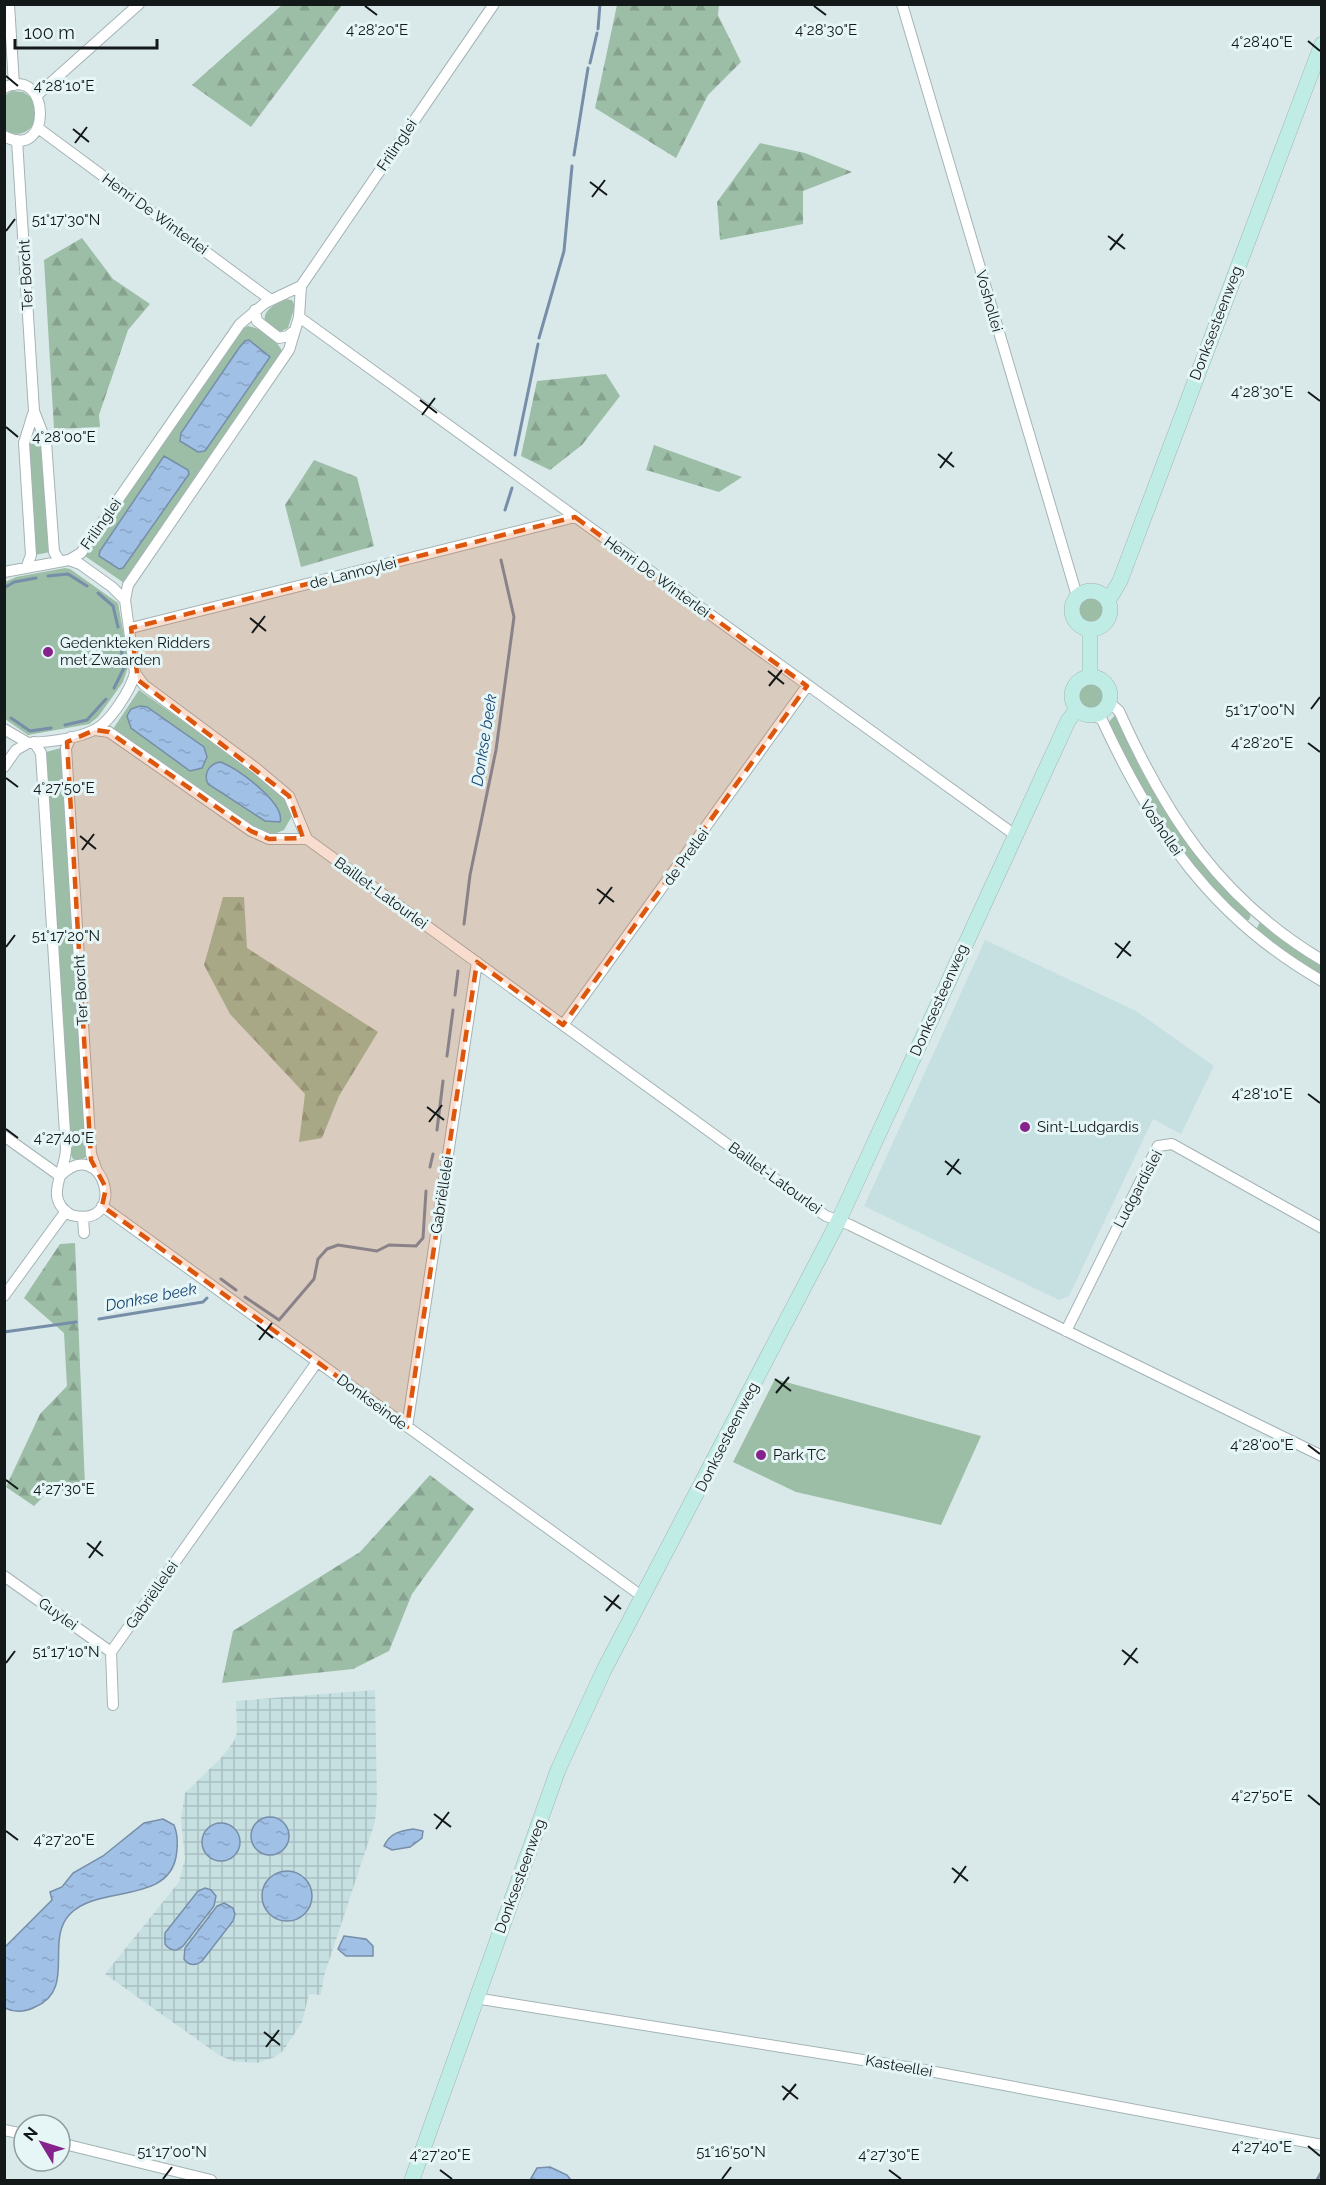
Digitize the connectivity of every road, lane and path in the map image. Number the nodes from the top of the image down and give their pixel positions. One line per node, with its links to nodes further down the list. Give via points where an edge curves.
1 (9, 4): 6 (street)
2 (139, 4): 7 (street)
3 (494, 4): 11 (street, Frilinglei)
4 (902, 4): 21 (street, Voshollei)
5 (1322, 44): 23 (street, Donksesteenweg, via 1120,581)
6 (9, 87): 7 (street, via 27,88)
7 (36, 96): 8 (street, via 42,111)
8 (38, 129): 10 (street); 12 (street, Henri De Winterlei)
9 (4, 136): 10 (street)
10 (17, 140): 16 (street, Ter Borcht)
11 (301, 286): 12 (street, Frilinglei); 14 (street)
12 (271, 300): 13 (street, Frilinglei)
13 (255, 309): 15 (street, via 257,321 279,338); 18 (street, Frilinglei, via 240,324 81,553)
14 (299, 317): 15 (street); 17 (street, Henri De Winterlei)
15 (296, 330): 22 (street, via 289,350 128,585)
16 (34, 411): 18 (street, Ter Borcht, via 46,442 54,552); 19 (street, Ter Borcht, via 24,443 31,555)
17 (575, 517): 24 (street, de Lannoylei); 28 (street, Henri De Winterlei)
18 (64, 560): 19 (street); 22 (street, Frilinglei, via 80,564)
19 (27, 566): 20 (street)
20 (4, 572)
21 (1077, 596): 23 (street, via 1091,591); 25 (street, via 1072,615 1077,624)
22 (125, 600): 24 (street)
23 (1108, 601): 25 (street, Donksesteenweg, via 1108,618)
24 (131, 628): 26 (street)
25 (1090, 630): 27 (street)
26 (135, 673): 33 (street, via 119,704); 38 (street, via 144,685 289,796)
27 (1090, 677): 29 (street, via 1106,683); 30 (street, Donksesteenweg, via 1077,683 1072,692)
28 (807, 686): 37 (street, Henri De Winterlei); 44 (street, de Pretlei)
29 (1110, 703): 31 (street); 39 (street, Voshollei, via 1119,711 1152,783 1178,824 1210,865)
30 (1077, 709): 31 (street); 37 (street, Donksesteenweg, via 1068,720)
31 (1094, 715): 40 (street, Voshollei, via 1102,720 1126,772 1167,839 1207,889)
32 (4, 729): 35 (street)
33 (95, 730): 34 (street); 38 (street, via 109,732 251,831 269,839)
34 (71, 736): 35 (street); 46 (street, Ter Borcht, via 66,748 91,1154)
35 (31, 742): 36 (street, via 16,750); 47 (street, Ter Borcht, via 41,753 66,1149)
36 (4, 767)
37 (1015, 835): 51 (street, Donksesteenweg)
38 (307, 839): 42 (street, Baillet-Latourlei)
39 (1259, 915): 40 (street); 41 (street, Voshollei)
40 (1247, 928): 43 (street, Voshollei)
41 (1322, 960)
42 (477, 962): 44 (street, Baillet-Latourlei); 57 (street, Gabriëllelei)
43 (1322, 981)
44 (562, 1025): 51 (street, Baillet-Latourlei, via 826,1216)
45 (4, 1136): 47 (street)
46 (97, 1171): 47 (street, via 81,1166 69,1168); 48 (street, via 106,1188)
47 (60, 1176): 49 (street, via 55,1192)
48 (102, 1206): 50 (street); 56 (street, Donkseinde)
49 (66, 1211): 50 (street); 54 (street)
50 (83, 1217): 53 (street)
51 (839, 1220): 55 (street, Baillet-Latourlei); 60 (street, Donksesteenweg)
52 (1322, 1228): 55 (street, Ludgardislei, via 1172,1144 1158,1146)
53 (84, 1233)
54 (4, 1296)
55 (1065, 1331): 58 (street, Baillet-Latourlei)
56 (317, 1362): 57 (street, Donkseinde); 61 (street, Gabriëllelei)
57 (407, 1427): 60 (street, Donkseinde)
58 (1322, 1456)
59 (4, 1576): 61 (street, Guylei)
60 (643, 1597): 63 (street, Donksesteenweg, via 558,1770)
61 (111, 1652): 62 (street)
62 (113, 1705)
63 (475, 1998): 64 (street, Kasteellei, via 919,2069); 67 (street, Donksesteenweg)
64 (1322, 2145)
65 (72, 2146): 66 (street)
66 (211, 2181)
67 (412, 2181)

